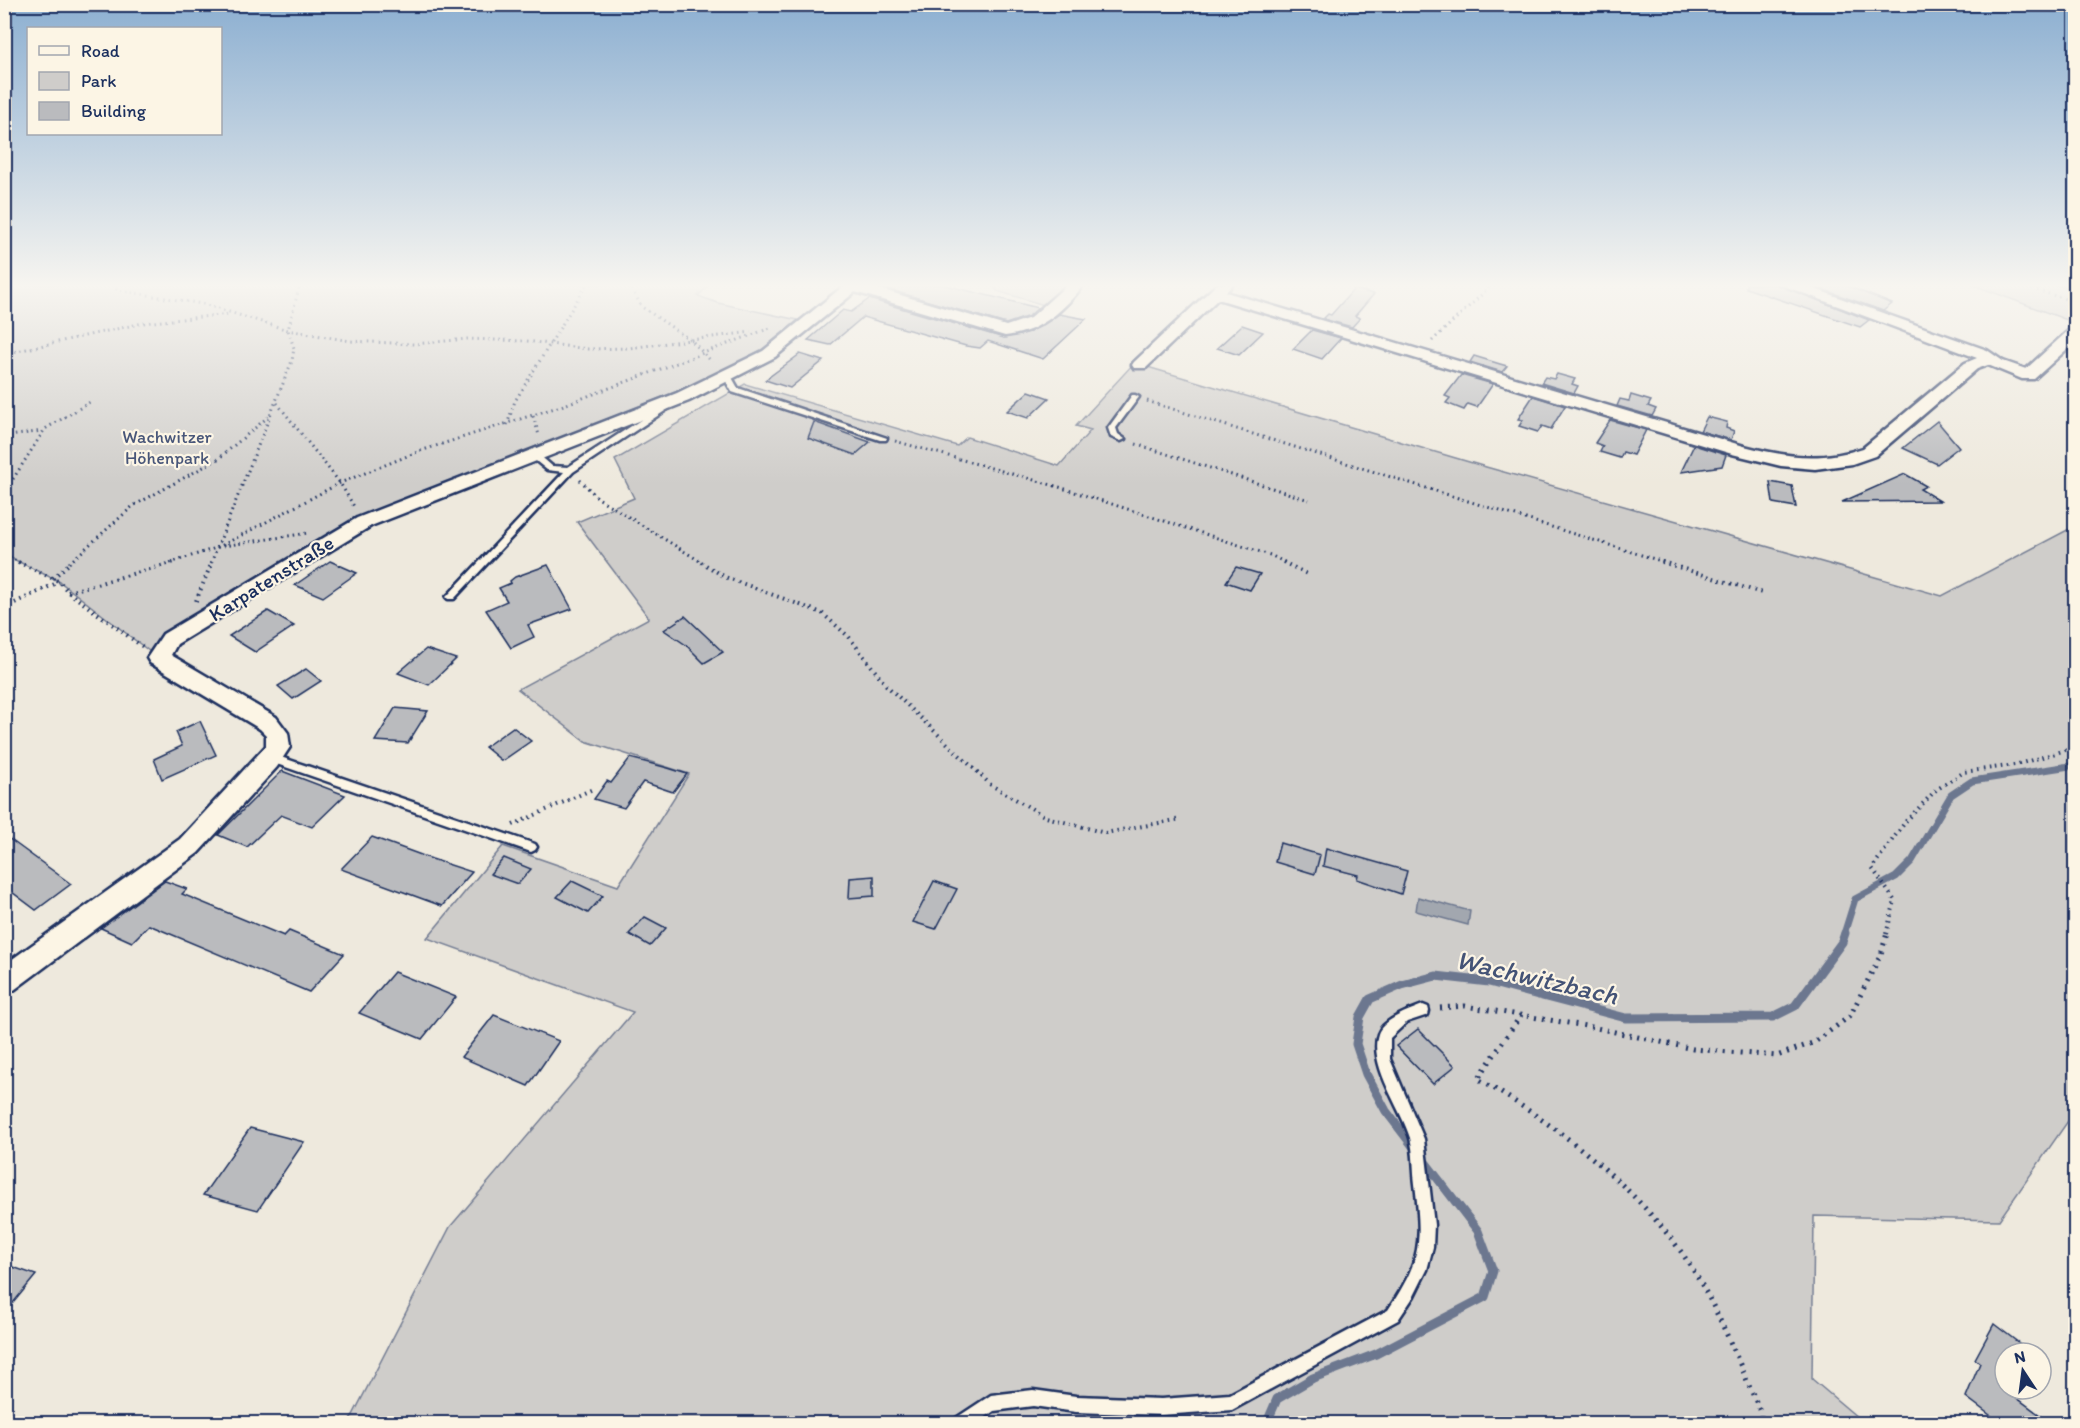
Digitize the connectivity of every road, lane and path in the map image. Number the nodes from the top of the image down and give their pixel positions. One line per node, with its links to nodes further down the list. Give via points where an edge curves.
1 (19, 351): 13 (path)
2 (293, 351): 21 (path)
3 (547, 351): 23 (path, via 515,401)
4 (701, 351): 12 (path)
5 (709, 351): 12 (path)
6 (773, 351): 17 (street, Karpatenstraße)
7 (1155, 351): 16 (street)
8 (1400, 351): 14 (street)
9 (1422, 351): 14 (path)
10 (1974, 351): 15 (street)
11 (2055, 351): 15 (street, via 2028,375)
12 (703, 353): 17 (path); 23 (path)
13 (4, 354)
14 (1416, 356): 15 (street, via 1738,450 1781,461 1815,464 1869,452 1971,366)
15 (1989, 359)
16 (1140, 365)
17 (727, 376): 18 (street, Karpatenstraße); 26 (lane, via 735,390)
18 (683, 397): 28 (street, Karpatenstraße); 29 (lane)
19 (1135, 397): 27 (lane, via 1112,428); 41 (path)
20 (90, 402): 24 (path)
21 (277, 403): 22 (path); 30 (path)
22 (268, 417): 35 (path); 38 (path, via 218,459 133,506)
23 (507, 425): 30 (path, via 420,451)
24 (43, 431): 25 (path); 31 (path)
25 (4, 437)
26 (883, 438): 37 (path, via 1059,486 1270,555)
27 (1121, 439): 32 (path)
28 (534, 455): 29 (lane, via 550,468); 33 (street, Karpatenstraße)
29 (570, 470): 42 (lane); 49 (path, via 598,498 717,573 822,613 849,637 886,685 951,748 991,784 1046,817 1105,832)
30 (340, 483): 33 (path); 35 (path)
31 (4, 493)
32 (1309, 500)
33 (364, 522): 44 (street, Karpatenstraße)
34 (313, 532): 35 (path)
35 (219, 547): 40 (path); 44 (path)
36 (4, 555): 38 (path)
37 (1307, 574)
38 (53, 578): 39 (path)
39 (60, 582): 40 (path); 43 (path)
40 (68, 592): 45 (path)
41 (1765, 594)
42 (451, 597)
43 (4, 608)
44 (184, 631): 45 (street, Karpatenstraße, via 170,639)
45 (158, 658): 47 (street, via 268,723 278,733 278,747)
46 (2076, 747): 54 (path, via 2016,765 1964,772 1936,790 1906,821 1872,868 1895,901 1881,954 1850,1016 1815,1042 1777,1056 1693,1049)
47 (272, 758): 50 (lane); 52 (street, via 189,846)
48 (595, 788): 50 (path)
49 (1181, 819)
50 (493, 834): 51 (lane)
51 (531, 847)
52 (4, 981)
53 (1423, 1011): 54 (path, via 1465,1006); 55 (lane, via 1403,1018 1384,1035 1383,1059 1417,1139 1427,1225 1426,1247 1409,1291 1393,1315 1232,1402 1161,1407 1076,1404 1034,1398 991,1403)
54 (1521, 1016): 56 (path, via 1478,1079 1516,1100 1587,1154 1654,1217 1701,1282 1761,1413)
55 (962, 1424)
56 (1761, 1424)

